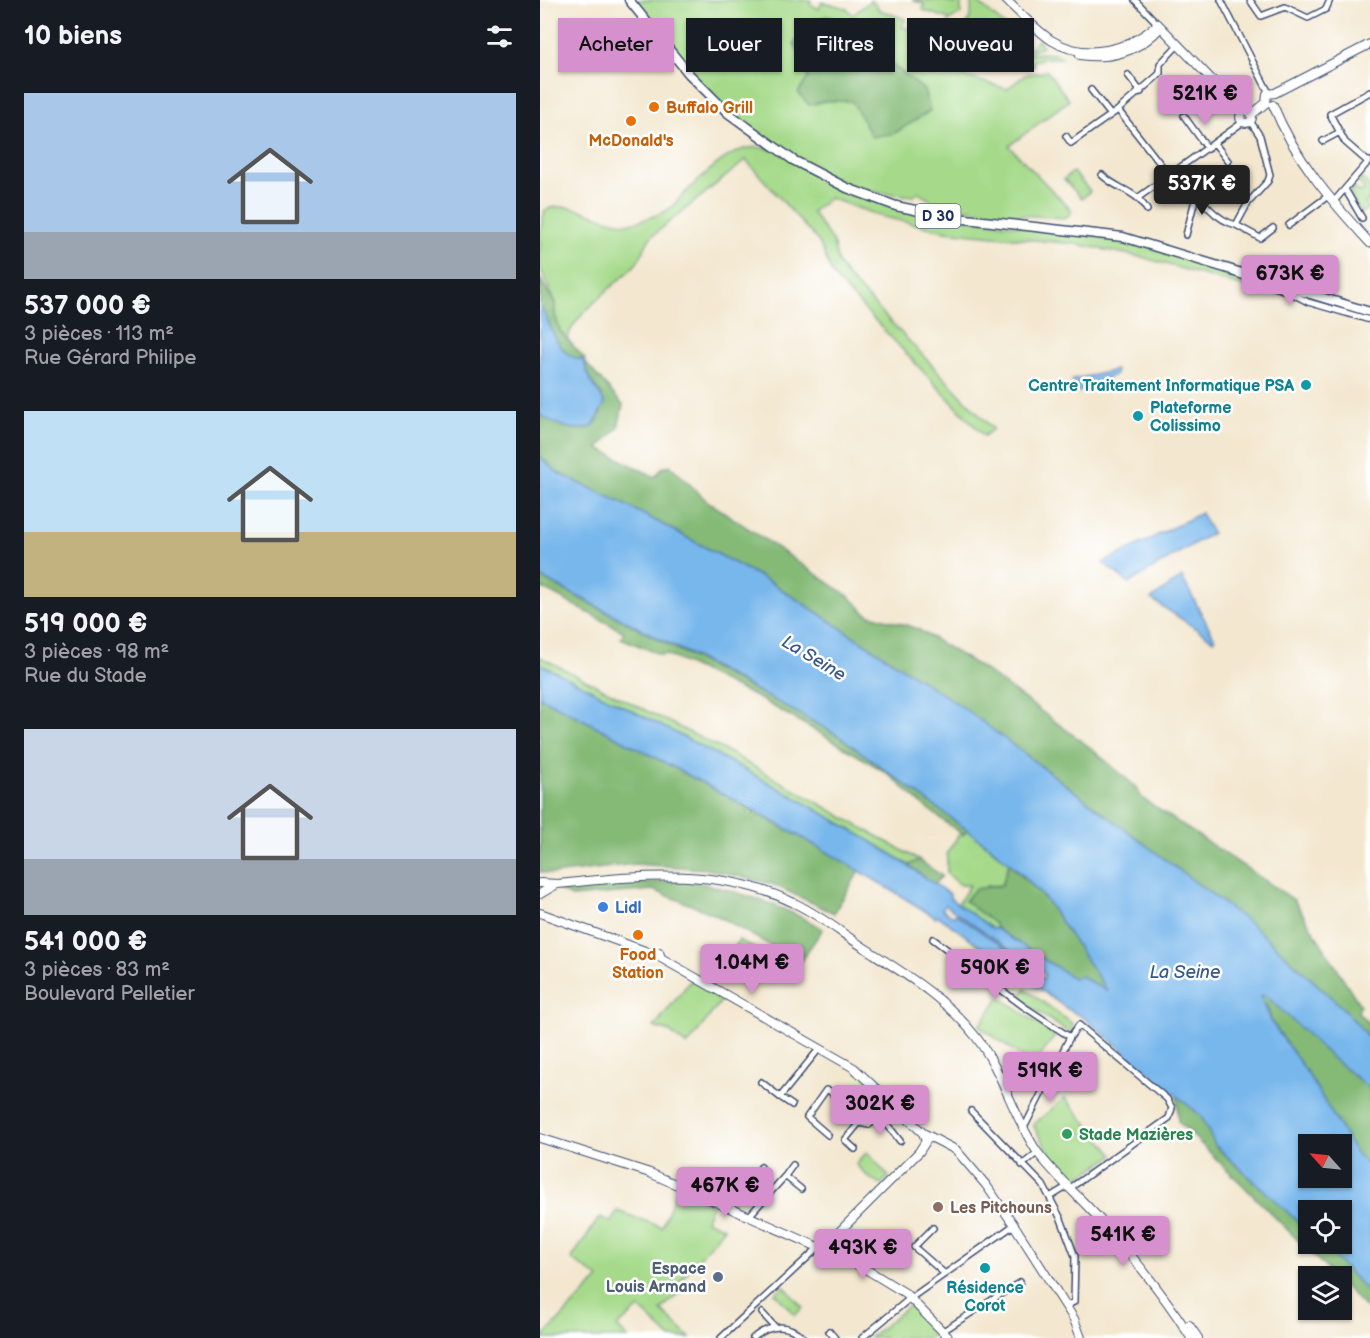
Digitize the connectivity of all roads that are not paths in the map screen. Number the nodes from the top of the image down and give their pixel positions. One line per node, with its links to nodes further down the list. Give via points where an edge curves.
1 (631, 0): 42 (main road, D 30, via 689,74 728,112 768,144 823,177 868,196 948,218 1123,237)
2 (998, 0): 8 (street, via 1049,44 1086,56 1104,57 1130,51)
3 (1005, 0): 8 (street, via 1052,40 1086,51 1120,48)
4 (1135, 0): 8 (street)
5 (1221, 0): 15 (street)
6 (1250, 0): 7 (street, via 1261,16 1286,7 1308,18 1326,9)
7 (1330, 0)
8 (1160, 26): 10 (street)
9 (1370, 44): 15 (street)
10 (1178, 45): 13 (street, via 1160,64 1160,73); 20 (street)
11 (1128, 75): 13 (street)
12 (1091, 90): 18 (street)
13 (1141, 92): 17 (street)
14 (1370, 92): 21 (street, via 1330,114)
15 (1272, 93): 16 (street, via 1278,98)
16 (1272, 104): 20 (street); 34 (street, via 1302,162)
17 (1118, 110): 18 (street); 30 (street)
18 (1110, 114): 22 (street, via 1071,143)
19 (1184, 116): 25 (street)
20 (1246, 117): 24 (street); 37 (street, via 1260,136 1270,175)
21 (1340, 132): 23 (street); 27 (street, via 1345,142)
22 (1066, 136)
23 (1323, 141)
24 (1215, 144): 25 (street); 26 (street)
25 (1208, 149): 28 (street)
26 (1228, 161)
27 (1369, 161): 31 (street)
28 (1180, 169): 30 (street); 32 (street)
29 (1102, 175): 33 (street)
30 (1169, 175): 33 (street)
31 (1345, 189): 34 (street); 36 (street)
32 (1197, 192): 37 (street, via 1218,218); 40 (street)
33 (1139, 197): 35 (street)
34 (1332, 199): 36 (street); 38 (street); 41 (street)
35 (1147, 210)
36 (1358, 218): 41 (street)
37 (1236, 225): 39 (street, via 1260,238)
38 (1289, 225)
39 (1273, 228)
40 (1186, 235)
41 (1369, 238)
42 (1225, 266): 43 (main road, D 30); 44 (street, via 1240,277)
43 (1370, 310): 44 (street)
44 (1347, 314): 45 (street)
45 (1370, 320)
46 (540, 883): 47 (street)
47 (558, 884): 48 (street); 50 (street, via 672,875 729,880 776,895)
48 (540, 894)
49 (541, 913): 53 (street, via 652,954 659,952 661,958)
50 (838, 929): 61 (street, via 922,980 963,1018 998,1065); 69 (street, via 924,986 962,1020 996,1067)
51 (933, 939): 52 (street)
52 (1070, 1037): 61 (street); 74 (street, via 1079,1025 1172,1107 1169,1118)
53 (819, 1049): 55 (street); 56 (street, via 858,1070)
54 (761, 1082): 55 (street)
55 (780, 1097): 57 (street)
56 (893, 1104): 59 (street); 62 (street)
57 (792, 1105)
58 (971, 1111): 71 (street)
59 (880, 1115): 60 (street, via 869,1125); 66 (street)
60 (859, 1124): 63 (street, via 826,1090 807,1117); 68 (street, via 845,1140)
61 (1026, 1124): 74 (street, via 1040,1149)
62 (923, 1133): 65 (street); 67 (street)
63 (828, 1135)
64 (540, 1138): 78 (street, via 605,1157)
65 (934, 1138): 67 (street); 79 (street, via 953,1147 966,1160)
66 (900, 1141)
67 (925, 1145): 81 (street)
68 (855, 1149)
69 (1038, 1152): 71 (street); 74 (street)
70 (793, 1165): 73 (street)
71 (1022, 1165): 77 (street)
72 (761, 1167): 76 (street, via 749,1182)
73 (785, 1176): 75 (street); 76 (street)
74 (1071, 1186): 77 (street); 90 (street, via 1131,1251)
75 (801, 1189)
76 (766, 1197): 78 (street)
77 (1050, 1197): 85 (street, via 1075,1256 1074,1302)
78 (750, 1215): 81 (street)
79 (1014, 1225): 82 (street); 85 (street)
80 (933, 1228): 82 (street, via 914,1247)
81 (822, 1247): 84 (street, via 878,1274); 91 (street)
82 (945, 1274): 84 (street)
83 (1020, 1281): 89 (street)
84 (912, 1299): 89 (street); 95 (street)
85 (1065, 1306): 97 (street)
86 (762, 1313): 87 (street)
87 (774, 1326): 92 (street); 93 (street, via 785,1327)
88 (829, 1331): 94 (street)
89 (943, 1331): 96 (street)
90 (1192, 1337)
91 (721, 1338)
92 (753, 1338)
93 (804, 1338)
94 (835, 1338)
95 (862, 1338)
96 (949, 1338)
97 (1081, 1338)

